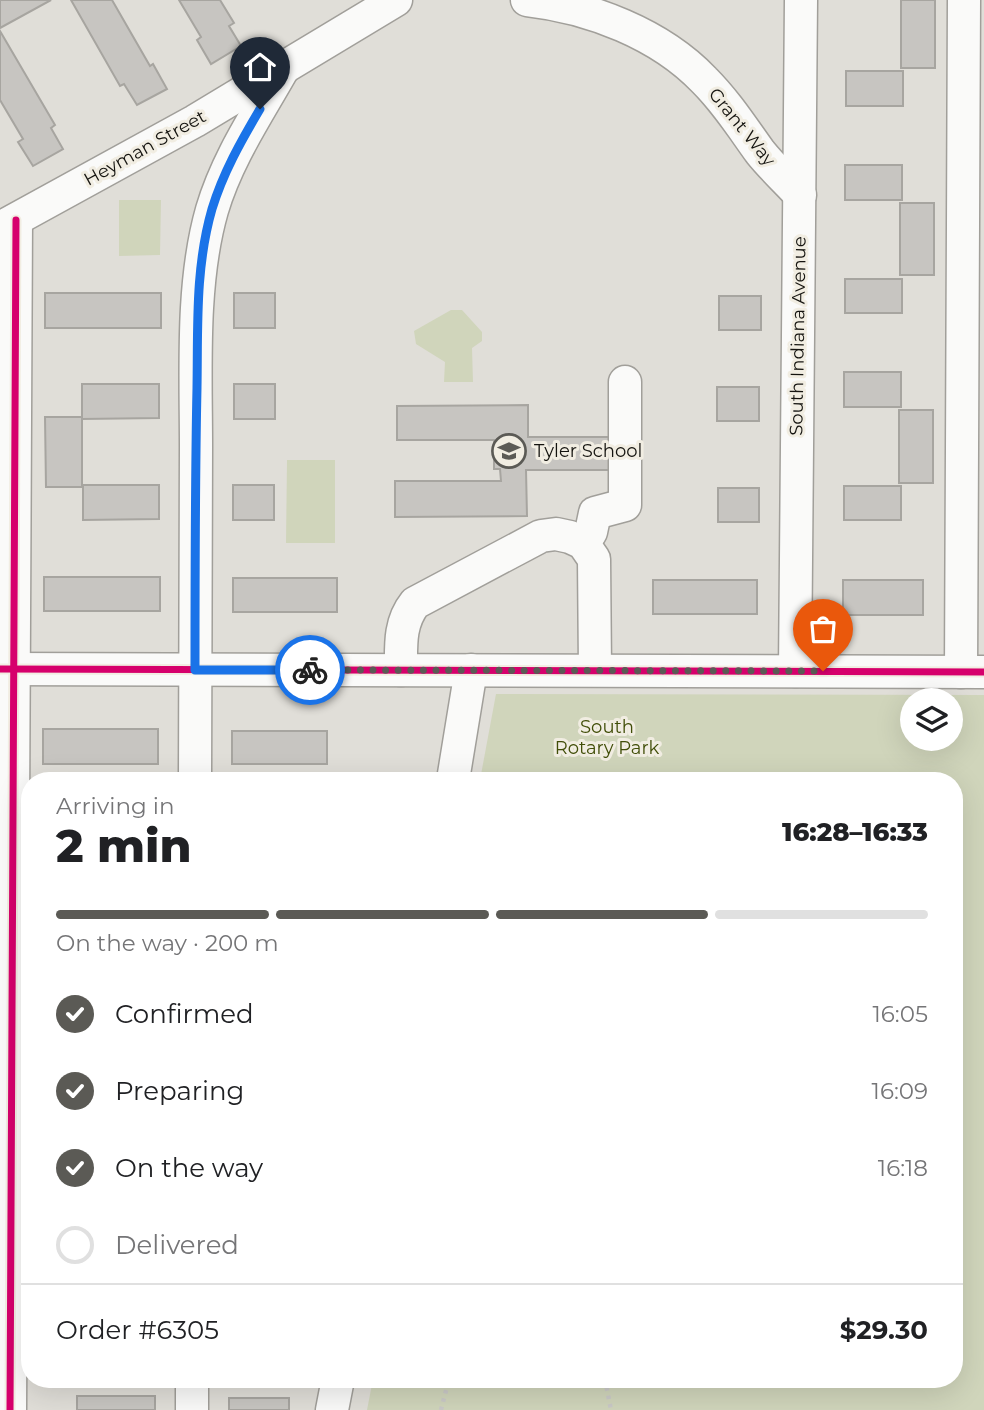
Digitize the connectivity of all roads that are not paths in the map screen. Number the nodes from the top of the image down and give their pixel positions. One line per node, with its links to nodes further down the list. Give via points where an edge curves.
1 (396, 0): 5 (street, Heyman Street)
2 (527, 0): 6 (street, Grant Way, via 604,19 654,41 675,56 703,78)
3 (801, 0): 6 (street, South Indiana Avenue)
4 (964, 0): 16 (street)
5 (283, 69): 7 (street, Heyman Street); 11 (street, via 221,184 200,268)
6 (800, 195): 15 (street, South Indiana Avenue)
7 (8, 224): 10 (street)
8 (625, 382): 9 (street, via 625,505 595,513)
9 (583, 543): 12 (street, via 556,534 541,536 415,603 403,625); 14 (street, via 594,559)
10 (7, 669): 11 (street); 21 (street)
11 (195, 670): 12 (street); 17 (street)
12 (401, 670): 13 (street)
13 (471, 670): 14 (street); 18 (street)
14 (595, 670): 15 (street)
15 (795, 671): 16 (street)
16 (972, 672)
17 (195, 772)
18 (454, 772)
19 (192, 1388): 22 (street)
20 (336, 1388): 23 (street)
21 (10, 1410)
22 (192, 1410)
23 (332, 1410)

